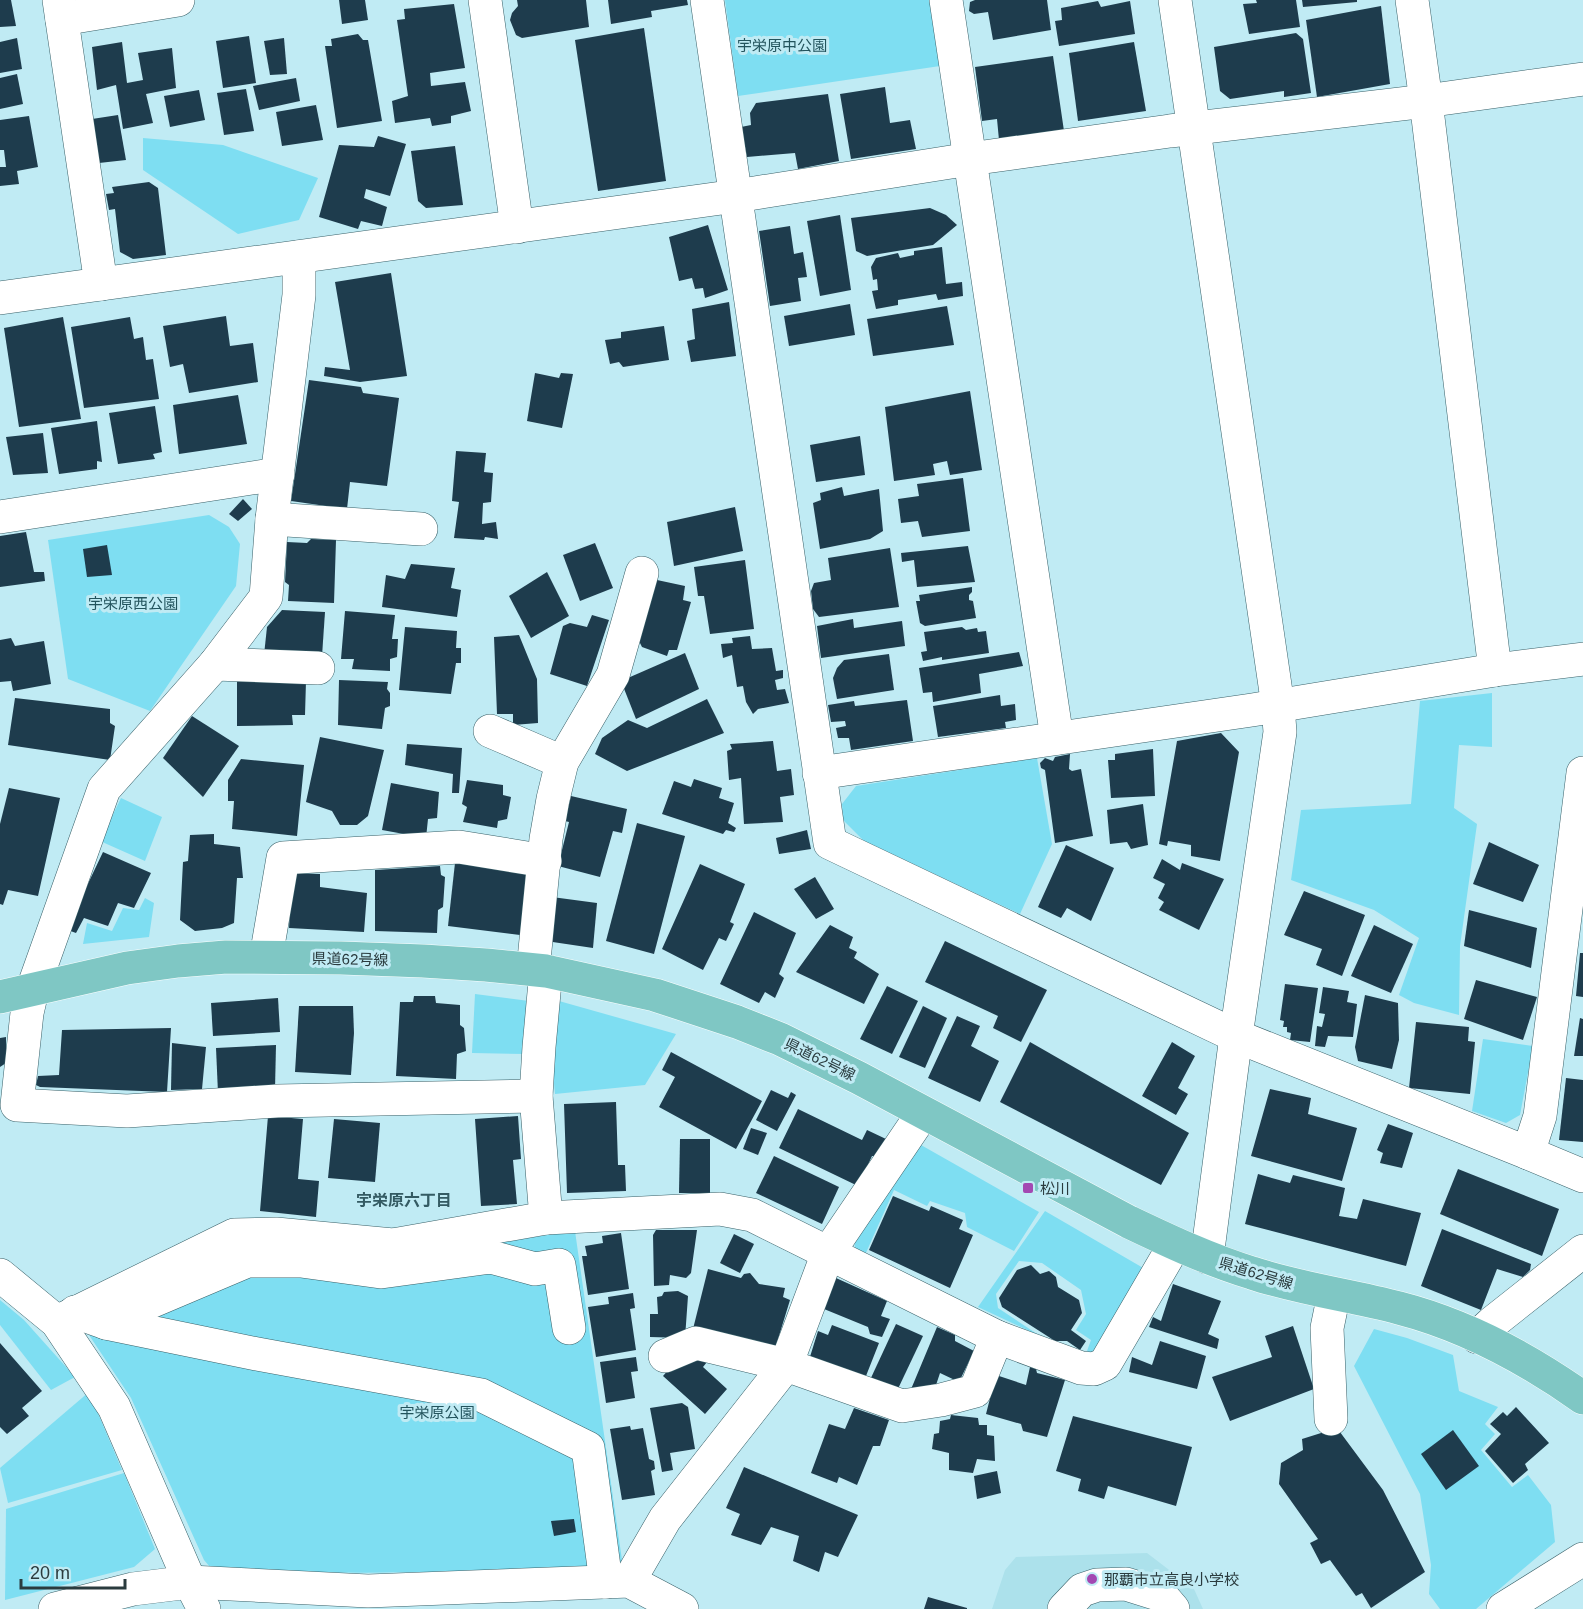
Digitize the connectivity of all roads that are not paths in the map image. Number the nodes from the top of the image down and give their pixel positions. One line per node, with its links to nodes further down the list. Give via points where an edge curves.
1 (178, 0): 7 (street)
2 (485, 0): 13 (street)
3 (707, 0): 12 (street)
4 (946, 0): 11 (street)
5 (1174, 0): 10 (street)
6 (1412, 0): 9 (street)
7 (61, 9): 15 (street)
8 (1583, 80): 9 (street)
9 (1426, 101): 10 (street); 25 (street)
10 (1192, 128): 11 (street); 26 (street)
11 (970, 159): 12 (street); 28 (street)
12 (736, 196): 13 (street); 30 (street)
13 (517, 226): 14 (street)
14 (299, 257): 15 (street); 17 (street, via 299,295)
15 (100, 284): 16 (street)
16 (0, 298)
17 (278, 474): 18 (street); 19 (street)
18 (0, 517)
19 (272, 519): 20 (street); 23 (street, via 266,597)
20 (422, 529)
21 (642, 573): 29 (street, via 612,675)
22 (1583, 659): 25 (street)
23 (215, 664): 24 (street); 35 (street, via 104,789)
24 (318, 668)
25 (1495, 669): 26 (street)
26 (1278, 706): 28 (street); 37 (street, via 1280,732)
27 (490, 731): 29 (street)
28 (1057, 738): 30 (street)
29 (562, 762): 32 (street)
30 (819, 773): 37 (street, via 830,843)
31 (1583, 773): 40 (street, via 1540,1116)
32 (544, 861): 33 (street, via 459,847 282,858); 34 (street)
33 (266, 957): 34 (main road, 県道62号線, via 423,961); 35 (main road, 県道62号線, via 226,957 127,968)
34 (540, 970): 38 (street); 39 (main road, 県道62号線, via 655,995 737,1022 817,1056)
35 (32, 991): 36 (main road, 県道62号線); 38 (street, via 17,1105 127,1111 277,1101)
36 (0, 997)
37 (1236, 1036): 40 (street); 46 (street)
38 (536, 1096): 42 (street)
39 (922, 1113): 43 (main road, 県道62号線); 45 (street)
40 (1528, 1153): 41 (street)
41 (1583, 1176)
42 (546, 1218): 45 (street, via 720,1209 752,1215); 49 (street, via 393,1245 276,1234 234,1235)
43 (1175, 1244): 46 (main road, 県道62号線); 53 (street, via 1104,1364 1094,1369 1081,1368)
44 (1583, 1251): 52 (street)
45 (828, 1253): 53 (street); 55 (street)
46 (1207, 1257): 48 (main road, 県道62号線)
47 (0, 1275): 49 (street)
48 (1334, 1294): 52 (main road, 県道62号線, via 1402,1308); 57 (street, via 1327,1328)
49 (66, 1317): 50 (street); 60 (street, via 114,1407)
50 (106, 1323): 51 (street, via 247,1261 301,1261 381,1272 491,1257 535,1269 559,1265); 59 (street, via 481,1395 588,1448)
51 (569, 1328)
52 (1477, 1336): 56 (main road, 県道62号線)
53 (997, 1337): 55 (street, via 975,1391 902,1406)
54 (665, 1356): 55 (street, via 696,1343)
55 (786, 1365): 59 (street)
56 (1583, 1398)
57 (1331, 1419)
58 (1583, 1559): 62 (street)
59 (617, 1581): 61 (street); 64 (street)
60 (197, 1595): 61 (street, via 368,1591); 63 (street, via 132,1589)
61 (494, 1597)
62 (1515, 1606)
63 (55, 1609)
64 (682, 1609)
65 (1064, 1609): 66 (street, via 1082,1590 1126,1584 1161,1595)
66 (1173, 1609)

